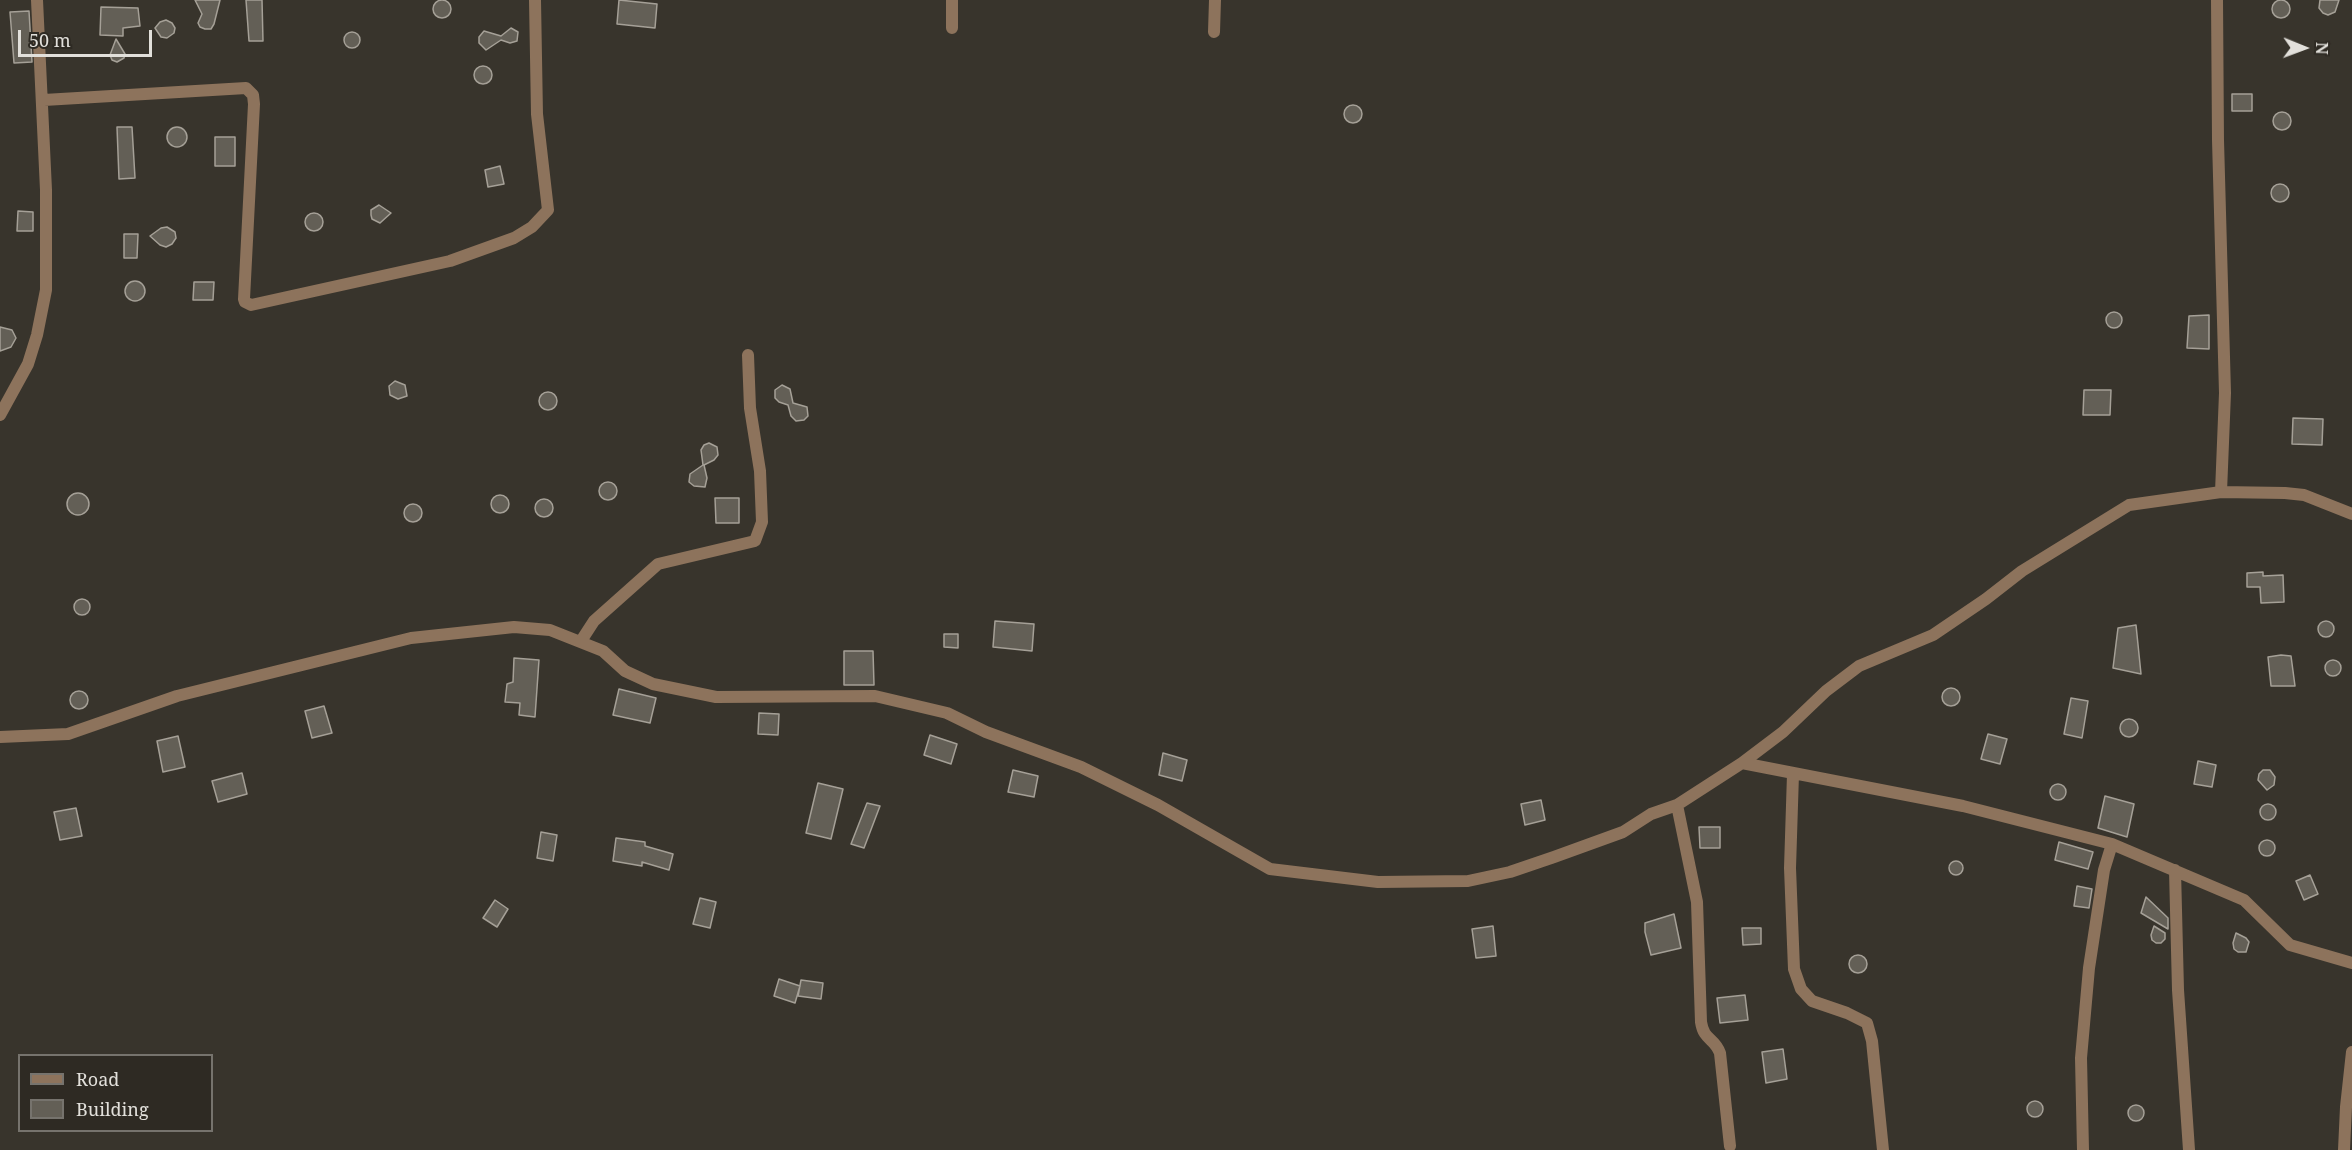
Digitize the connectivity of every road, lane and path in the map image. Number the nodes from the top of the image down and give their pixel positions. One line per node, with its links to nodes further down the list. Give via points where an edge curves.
1 (37, 0): 8 (street)
2 (535, 0): 8 (street, via 537,114 548,210 532,227 513,238 450,261 251,305 244,298 254,104 253,95 246,88)
3 (952, 0): 6 (street)
4 (1215, 0): 7 (street)
5 (2217, 0): 11 (street, via 2225,393)
6 (952, 28)
7 (1214, 32)
8 (44, 100): 10 (street, via 46,290 28,364)
9 (748, 355): 13 (street, via 762,522 754,541 658,564 594,621)
10 (0, 415)
11 (2222, 492): 12 (street, via 2304,495); 15 (street, via 2129,505 2022,571 1934,635 1859,666)
12 (2352, 513)
13 (581, 641): 14 (street, via 550,630 514,627 411,638 177,696 68,735); 17 (street, via 603,651 625,671 653,684 716,697 875,696 947,713 986,732 1081,767 1158,805 1270,869 1378,882 1468,881 1554,857)
14 (0, 737)
15 (1742, 763): 16 (street); 17 (street)
16 (1793, 774): 18 (street, via 1963,806); 23 (street, via 1790,868 1794,969 1801,989 1812,1001 1867,1023)
17 (1677, 805): 22 (street, via 1696,903 1701,1022 1703,1033 1720,1053)
18 (2112, 844): 19 (street); 24 (street, via 2104,870 2089,968 2081,1058)
19 (2175, 870): 20 (street, via 2244,900 2290,945); 25 (street)
20 (2352, 963)
21 (2352, 1052): 26 (street)
22 (1730, 1146)
23 (1883, 1150)
24 (2083, 1150)
25 (2189, 1150)
26 (2344, 1150)

